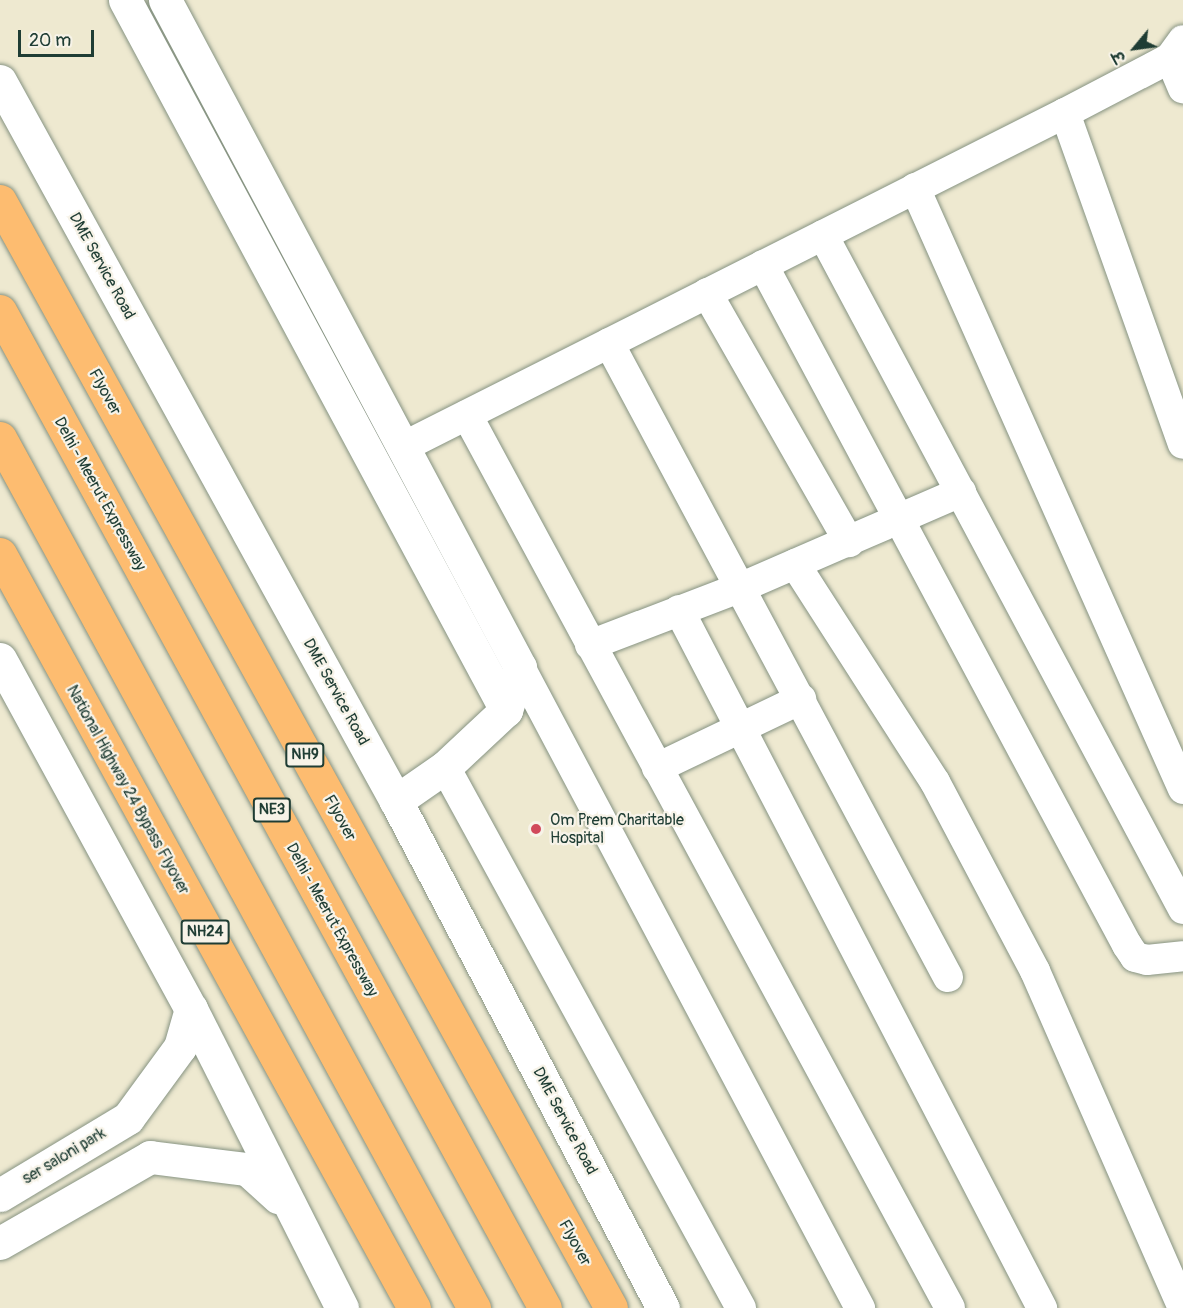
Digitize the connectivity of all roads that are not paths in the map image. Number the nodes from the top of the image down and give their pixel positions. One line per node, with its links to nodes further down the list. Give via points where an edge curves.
1 (125, 0): 15 (street)
2 (165, 0): 13 (street)
3 (1176, 49): 5 (street); 6 (street)
4 (0, 81): 36 (street, DME Service Road)
5 (1183, 88)
6 (1065, 113): 7 (street); 18 (street)
7 (915, 188): 9 (street); 35 (street)
8 (0, 201): 48 (highway, Flyover / NH9)
9 (823, 235): 10 (street); 20 (street)
10 (763, 265): 11 (street); 21 (street)
11 (706, 293): 14 (street); 22 (street)
12 (0, 311): 47 (highway, Delhi - Meerut Expressway / NE3)
13 (341, 331): 15 (street); 19 (street)
14 (609, 343): 16 (street); 25 (street)
15 (311, 350): 31 (street)
16 (467, 415): 19 (street); 27 (street)
17 (0, 438): 46 (highway)
18 (1183, 444)
19 (402, 447): 29 (street)
20 (961, 492): 21 (street); 37 (street)
21 (900, 521): 22 (street); 38 (street, via 1127,945 1135,957 1147,960)
22 (849, 542): 24 (street)
23 (0, 554): 45 (highway, National Highway 24 Bypass Flyover / NH24)
24 (795, 564): 25 (street); 54 (street, via 935,782 1035,971)
25 (742, 587): 26 (street); 30 (street)
26 (679, 610): 27 (street); 32 (street)
27 (590, 645): 34 (street)
28 (0, 659): 40 (street)
29 (520, 667): 31 (street); 51 (street)
30 (801, 699): 32 (street); 39 (street)
31 (506, 710): 33 (street)
32 (740, 728): 34 (street); 53 (street)
33 (446, 767): 36 (street); 50 (street)
34 (657, 768): 52 (street)
35 (1183, 789)
36 (396, 801): 49 (street, DME Service Road)
37 (1183, 909)
38 (1183, 956)
39 (948, 977)
40 (191, 1009): 41 (street, ser saloni park, via 180,1047 128,1118); 42 (street)
41 (0, 1195)
42 (287, 1205): 43 (street, via 248,1169 150,1157); 44 (street)
43 (0, 1243)
44 (342, 1308)
45 (414, 1308)
46 (474, 1308)
47 (545, 1308)
48 (610, 1308)
49 (663, 1308)
50 (741, 1308)
51 (860, 1308)
52 (950, 1308)
53 (1042, 1308)
54 (1183, 1308)

